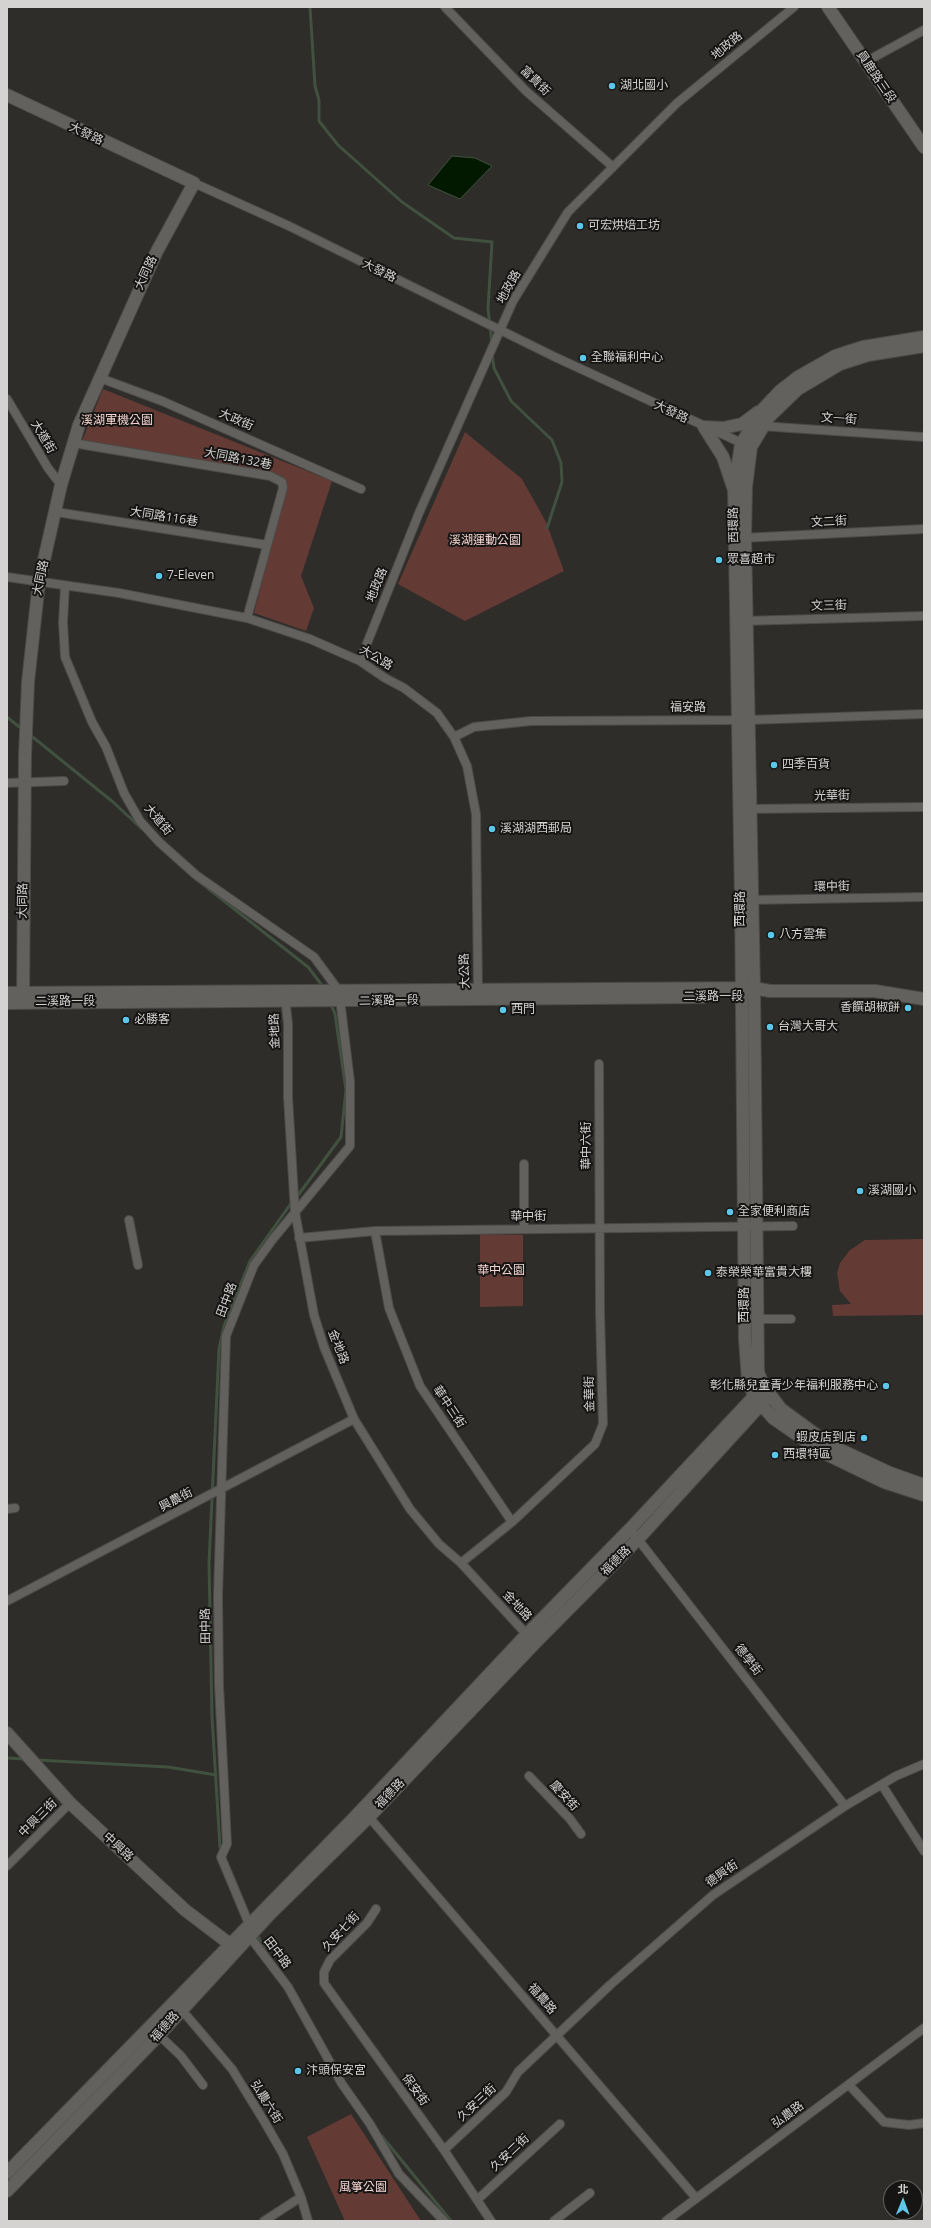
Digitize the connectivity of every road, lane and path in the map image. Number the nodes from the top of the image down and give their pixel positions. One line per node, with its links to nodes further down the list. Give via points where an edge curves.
1 (445, 7): 8 (street, 富貴街, via 526,91)
2 (794, 7): 8 (street, 地政路, via 677,103)
3 (828, 7): 5 (street, 員鹿路三段)
4 (924, 30): 5 (street)
5 (867, 61): 7 (street, 員鹿路三段)
6 (7, 96): 9 (street, 大發路)
7 (924, 147)
8 (613, 167): 10 (street, 地政路, via 568,212 513,301)
9 (194, 183): 10 (street, 大發路, via 289,226); 13 (street, 大同路, via 156,253)
10 (501, 330): 17 (street, 大發路); 34 (street, 地政路, via 419,513)
11 (924, 337): 15 (street, 西環路, via 863,346 835,356 798,377)
12 (924, 346): 16 (street, 西環路, via 868,355 840,364 798,390)
13 (100, 378): 19 (street, 大同路); 22 (street, 大政街, via 272,448)
14 (7, 400): 21 (street, 大道街)
15 (763, 409): 16 (street, 西環路); 17 (street, via 742,424 723,428)
16 (759, 425): 18 (street, 文一街); 20 (street, 西環路)
17 (704, 427): 20 (street, 大發路); 23 (street, via 723,457)
18 (924, 437)
19 (73, 443): 21 (street, 大同路); 27 (street, 大同路132巷, via 270,476 282,482)
20 (746, 445): 23 (street, 西環路); 26 (street, 西環路, via 746,487)
21 (61, 485): 24 (street, 大同路)
22 (361, 489)
23 (734, 489): 26 (street, 西環路)
24 (56, 512): 27 (street, 大同路116巷); 29 (street, 大同路)
25 (924, 529): 26 (street, 文二街)
26 (740, 538): 33 (street, 西環路)
27 (267, 545): 32 (street, 大同路132巷)
28 (7, 577): 29 (street, 大公路)
29 (40, 582): 30 (street, 大公路); 40 (street, 大同路, via 34,618)
30 (65, 586): 32 (street, 大公路, via 119,593); 49 (street, 大道街, via 62,622 65,657 124,793 140,821 196,875 314,957)
31 (924, 616): 33 (street, 文三街)
32 (247, 618): 34 (street, 大公路, via 310,639)
33 (741, 621): 36 (street, 西環路)
34 (360, 661): 37 (street, 大公路, via 404,688 437,713)
35 (924, 714): 36 (street, 福安路)
36 (744, 720): 37 (street, 福安路, via 531,720 474,727); 42 (street, 西環路)
37 (454, 736): 48 (street, 大公路, via 467,766 476,814)
38 (64, 782): 40 (street)
39 (7, 783): 40 (street)
40 (24, 783): 51 (street, 大同路)
41 (924, 807): 42 (street, 光華街)
42 (745, 809): 44 (street, 西環路)
43 (924, 898): 44 (street, 環中街)
44 (746, 900): 46 (street, 西環路); 47 (street, 西環路)
45 (7, 993): 51 (street, 二溪路一段)
46 (741, 993): 47 (street, 二溪路一段); 48 (street, 二溪路一段); 58 (street, 西環路)
47 (754, 993): 52 (street, 二溪路一段, via 875,992); 58 (street, 西環路)
48 (478, 995): 49 (street, 二溪路一段)
49 (331, 996): 50 (street, 二溪路一段); 56 (street, 田中路, via 350,1081 350,1146)
50 (285, 997): 51 (street, 二溪路一段); 56 (street, 金地路)
51 (23, 998): 53 (street, 二溪路一段)
52 (924, 999)
53 (7, 1003)
54 (599, 1064): 61 (street, 華中六街)
55 (524, 1164): 60 (street)
56 (295, 1212): 63 (street, 金地路); 72 (street, 田中路, via 254,1265 226,1336)
57 (129, 1220): 64 (street)
58 (750, 1226): 59 (street, 華中街); 61 (street, 華中街); 65 (street, 西環路); 69 (street, 西環路, via 746,1362 748,1380)
59 (793, 1226)
60 (524, 1228): 61 (street, 華中街); 62 (street, 華中街)
61 (599, 1228): 74 (street, 金華街, via 603,1424 601,1434 595,1444)
62 (375, 1231): 63 (street, 華中街); 74 (street, 華中三街, via 389,1308 420,1386)
63 (299, 1238): 70 (street, 金地路, via 314,1315 324,1347)
64 (138, 1265)
65 (757, 1319): 66 (street); 67 (street, 西環路, via 758,1372)
66 (791, 1319)
67 (763, 1385): 68 (street, 西環路); 69 (street, 福德路)
68 (771, 1395): 69 (street, 福德路); 71 (street, 西環路, via 781,1408 830,1445 890,1473)
69 (758, 1400): 73 (street, 西環路, via 774,1418 822,1452 884,1482); 75 (street, 福德路); 76 (street, 福德路)
70 (354, 1419): 72 (street, 興農街); 77 (street, 金地路, via 410,1509 439,1544)
71 (924, 1484)
72 (221, 1490): 78 (street, 興農街); 91 (street, 田中路, via 219,1685 227,1844 221,1857)
73 (924, 1495)
74 (512, 1522): 77 (street)
75 (630, 1529): 76 (street, 德學街); 79 (street, 福德路)
76 (639, 1538): 79 (street, 福德路); 85 (street, 德學街)
77 (461, 1563): 79 (street, 金地路)
78 (7, 1601)
79 (531, 1638): 86 (street, 福德路); 91 (street, 福德路)
80 (7, 1733): 84 (street, 中興路)
81 (924, 1764): 83 (street, 德興街)
82 (528, 1776): 87 (street, 慶安街)
83 (882, 1785): 85 (street, 德興街); 88 (street)
84 (70, 1804): 89 (street, 中興三街); 93 (street, 中興路, via 185,1910)
85 (845, 1806): 98 (street, 德興街, via 713,1895 610,1985)
86 (369, 1817): 92 (street, 福德路); 98 (street, 福農路)
87 (581, 1834)
88 (924, 1851)
89 (7, 1866)
90 (376, 1909): 94 (street, 久安七街, via 367,1923 330,1960)
91 (248, 1924): 92 (street, 田中路); 93 (street, 福德路)
92 (250, 1937): 93 (street, 福德路); 112 (street, 田中路, via 288,1987 342,2084 370,2124 399,2174)
93 (233, 1947): 95 (street, 福德路); 104 (street, 福德路)
94 (324, 1972): 103 (street, 保安街, via 324,1983 332,1995)
95 (181, 2009): 97 (street, 福德路); 107 (street, 弘農六街, via 232,2069 283,2154)
96 (924, 2028): 100 (street, 弘農路)
97 (159, 2035): 99 (street, via 181,2056); 105 (street, 福德路)
98 (557, 2036): 103 (street, 久安三街, via 518,2072 506,2092); 108 (street, 福農路)
99 (203, 2085)
100 (850, 2085): 101 (street, via 884,2122 909,2125); 108 (street, 弘農路)
101 (924, 2123)
102 (560, 2124): 109 (street, 久安二街)
103 (444, 2150): 109 (street, 保安街)
104 (7, 2173)
105 (7, 2191)
106 (590, 2194): 114 (street)
107 (301, 2197): 110 (street); 111 (street, 弘農六街)
108 (696, 2198): 115 (street, 弘農路)
109 (477, 2200): 113 (street, 保安街)
110 (264, 2221)
111 (308, 2221)
112 (444, 2221)
113 (491, 2221)
114 (554, 2221)
115 (666, 2221)

